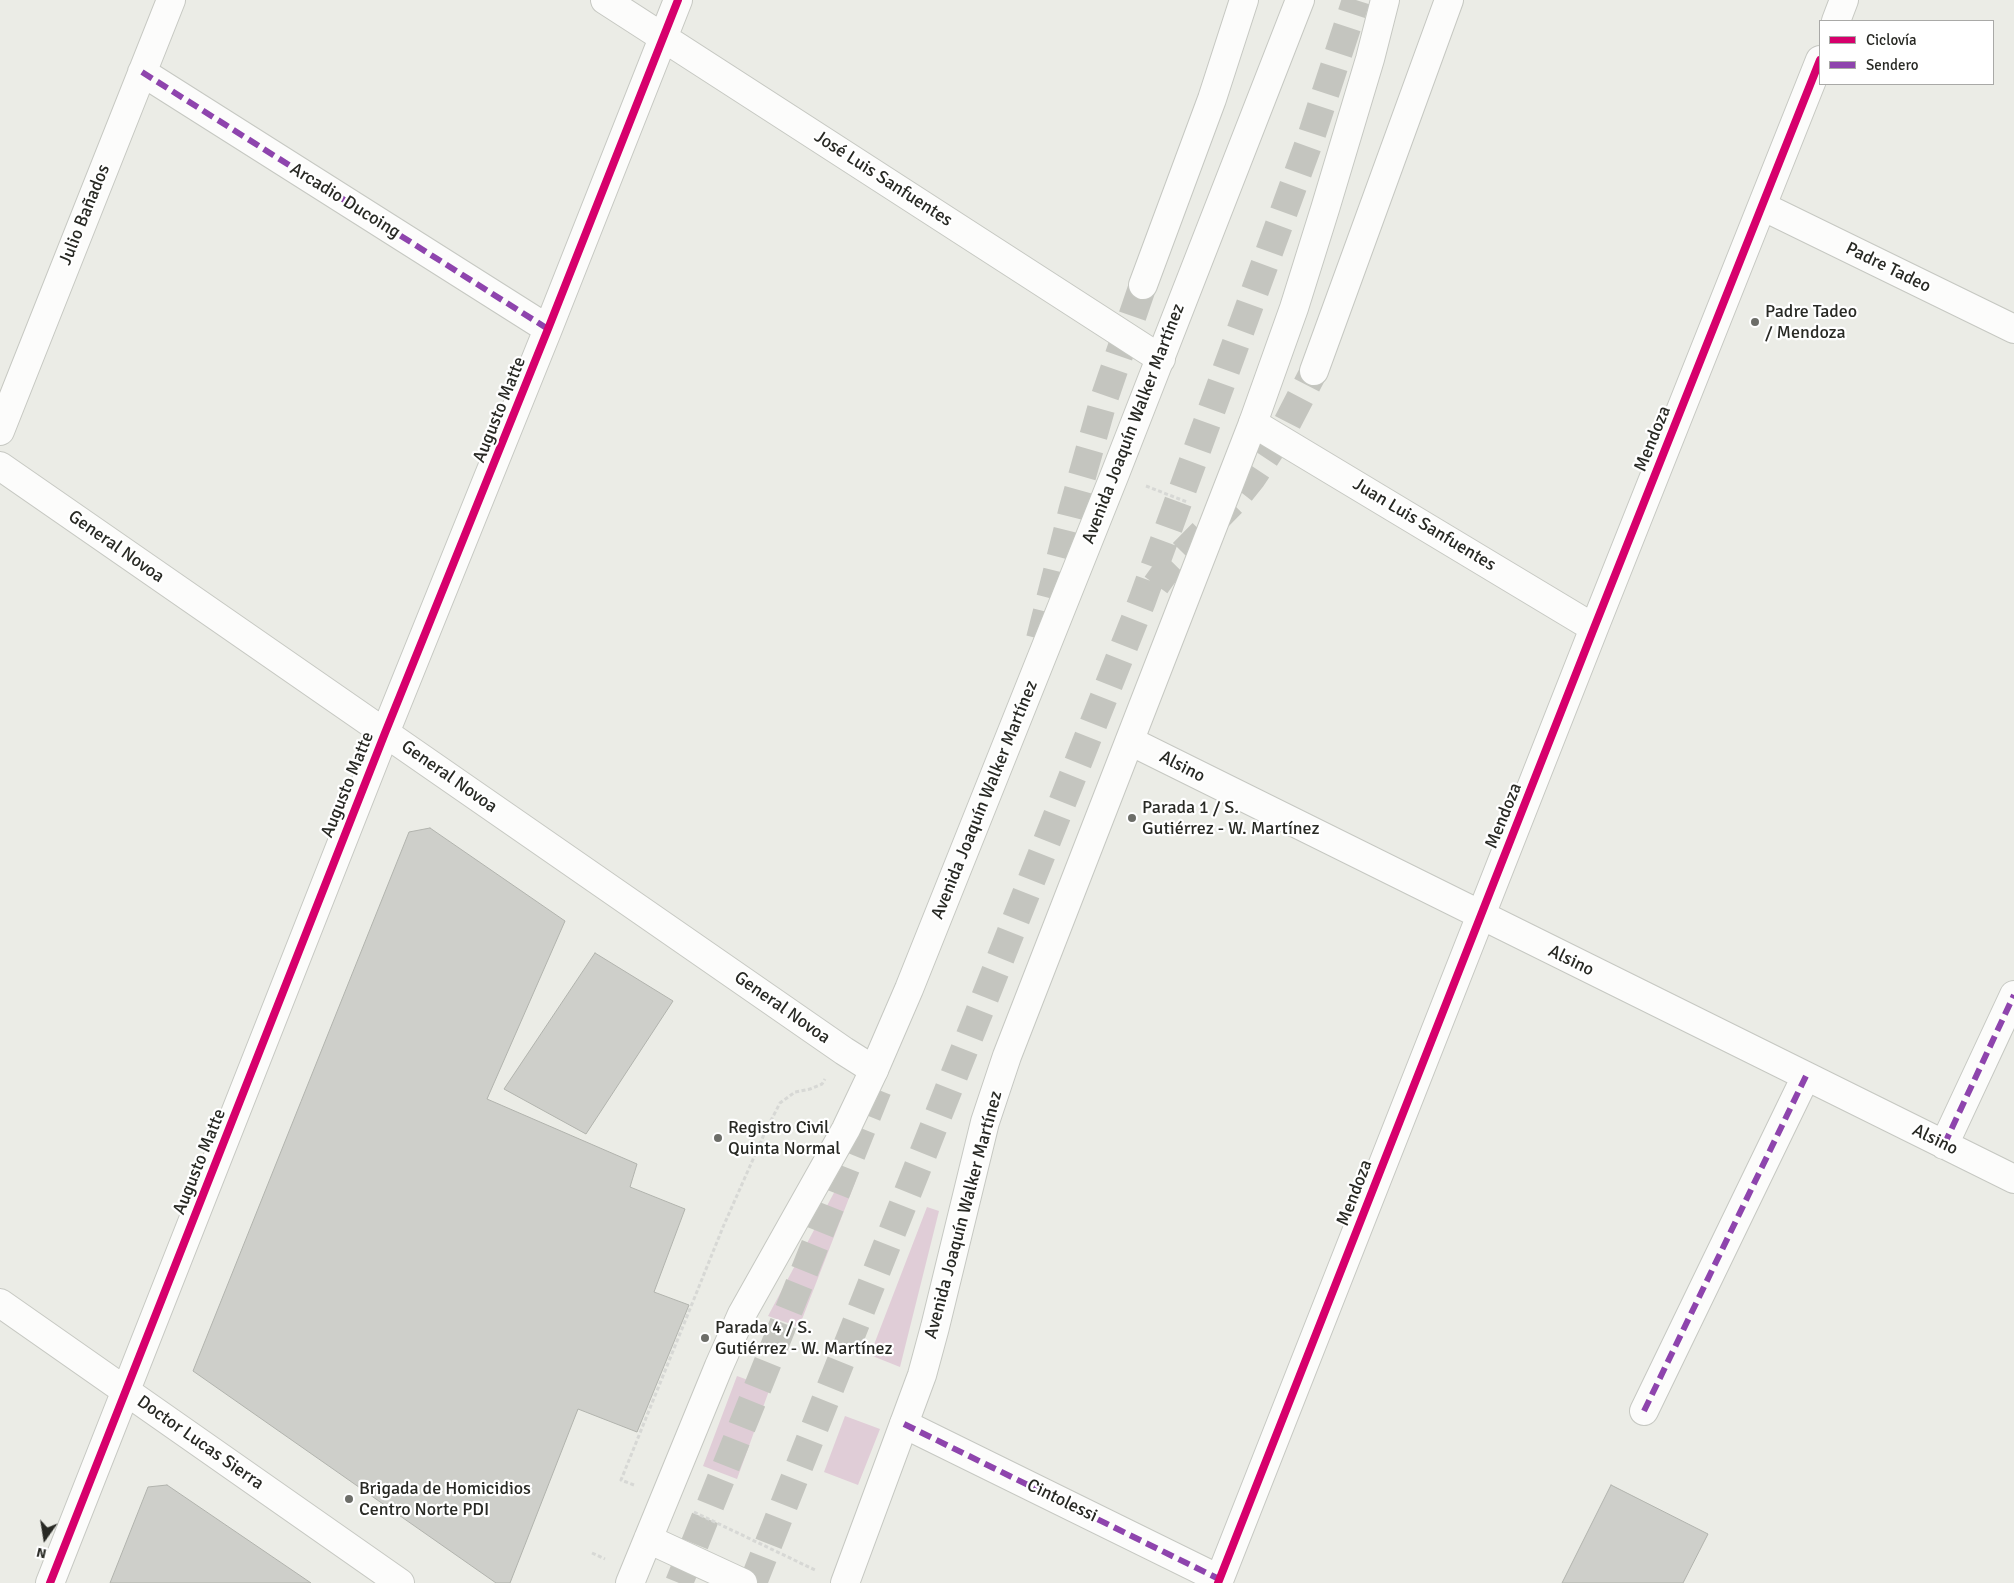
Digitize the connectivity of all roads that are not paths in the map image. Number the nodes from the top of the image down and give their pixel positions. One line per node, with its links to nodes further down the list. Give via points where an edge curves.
1 (171, 0): 12 (main road, Julio Bañados)
2 (605, 0): 10 (main road, José Luis Sanfuentes)
3 (678, 0): 10 (main road, Augusto Matte)
4 (1244, 0): 14 (main road, via 1212,99)
5 (1300, 0): 17 (main road, Avenida Joaquín Walker Martínez)
6 (1385, 0): 19 (main road, Avenida Joaquín Walker Martínez, via 1325,209)
7 (1449, 0): 18 (main road)
8 (1844, 0): 9 (main road)
9 (1836, 20)
10 (662, 37): 15 (main road, Augusto Matte); 17 (main road, José Luis Sanfuentes)
11 (1819, 63): 13 (main road, Mendoza)
12 (142, 72): 15 (main road, Arcadio Ducoing); 20 (main road, Julio Bañados)
13 (1762, 206): 16 (main road, Padre Tadeo); 22 (main road, Mendoza)
14 (1143, 285)
15 (548, 329): 23 (main road, Augusto Matte)
16 (2014, 329)
17 (1160, 359): 27 (main road, Avenida Joaquín Walker Martínez)
18 (1314, 371)
19 (1253, 423): 22 (main road, Juan Luis Sanfuentes); 24 (main road, Avenida Joaquín Walker Martínez)
20 (0, 431)
21 (0, 466): 23 (main road, General Novoa)
22 (1594, 628): 25 (main road, Mendoza)
23 (385, 733): 27 (main road, General Novoa); 32 (main road, Augusto Matte)
24 (1130, 741): 25 (main road, Alsino); 34 (main road, Avenida Joaquín Walker Martínez, via 1007,1056 985,1122 935,1327)
25 (1480, 916): 28 (main road, Alsino); 37 (main road, Mendoza)
26 (2014, 995): 29 (main road)
27 (874, 1070): 35 (main road, Avenida Joaquín Walker Martínez, via 846,1128 742,1314)
28 (1806, 1076): 29 (main road, Alsino); 33 (main road)
29 (1944, 1145): 30 (main road, Alsino)
30 (2014, 1179)
31 (0, 1303): 32 (main road, Doctor Lucas Sierra)
32 (126, 1391): 38 (main road, Augusto Matte); 39 (main road, Doctor Lucas Sierra)
33 (1644, 1411)
34 (904, 1424): 36 (main road, Avenida Joaquín Walker Martínez); 37 (main road, Cintolessi)
35 (648, 1539): 40 (main road, Avenida Joaquín Walker Martínez); 41 (main road)
36 (834, 1579)
37 (1218, 1581)
38 (50, 1583)
39 (400, 1583)
40 (630, 1583)
41 (743, 1583)

